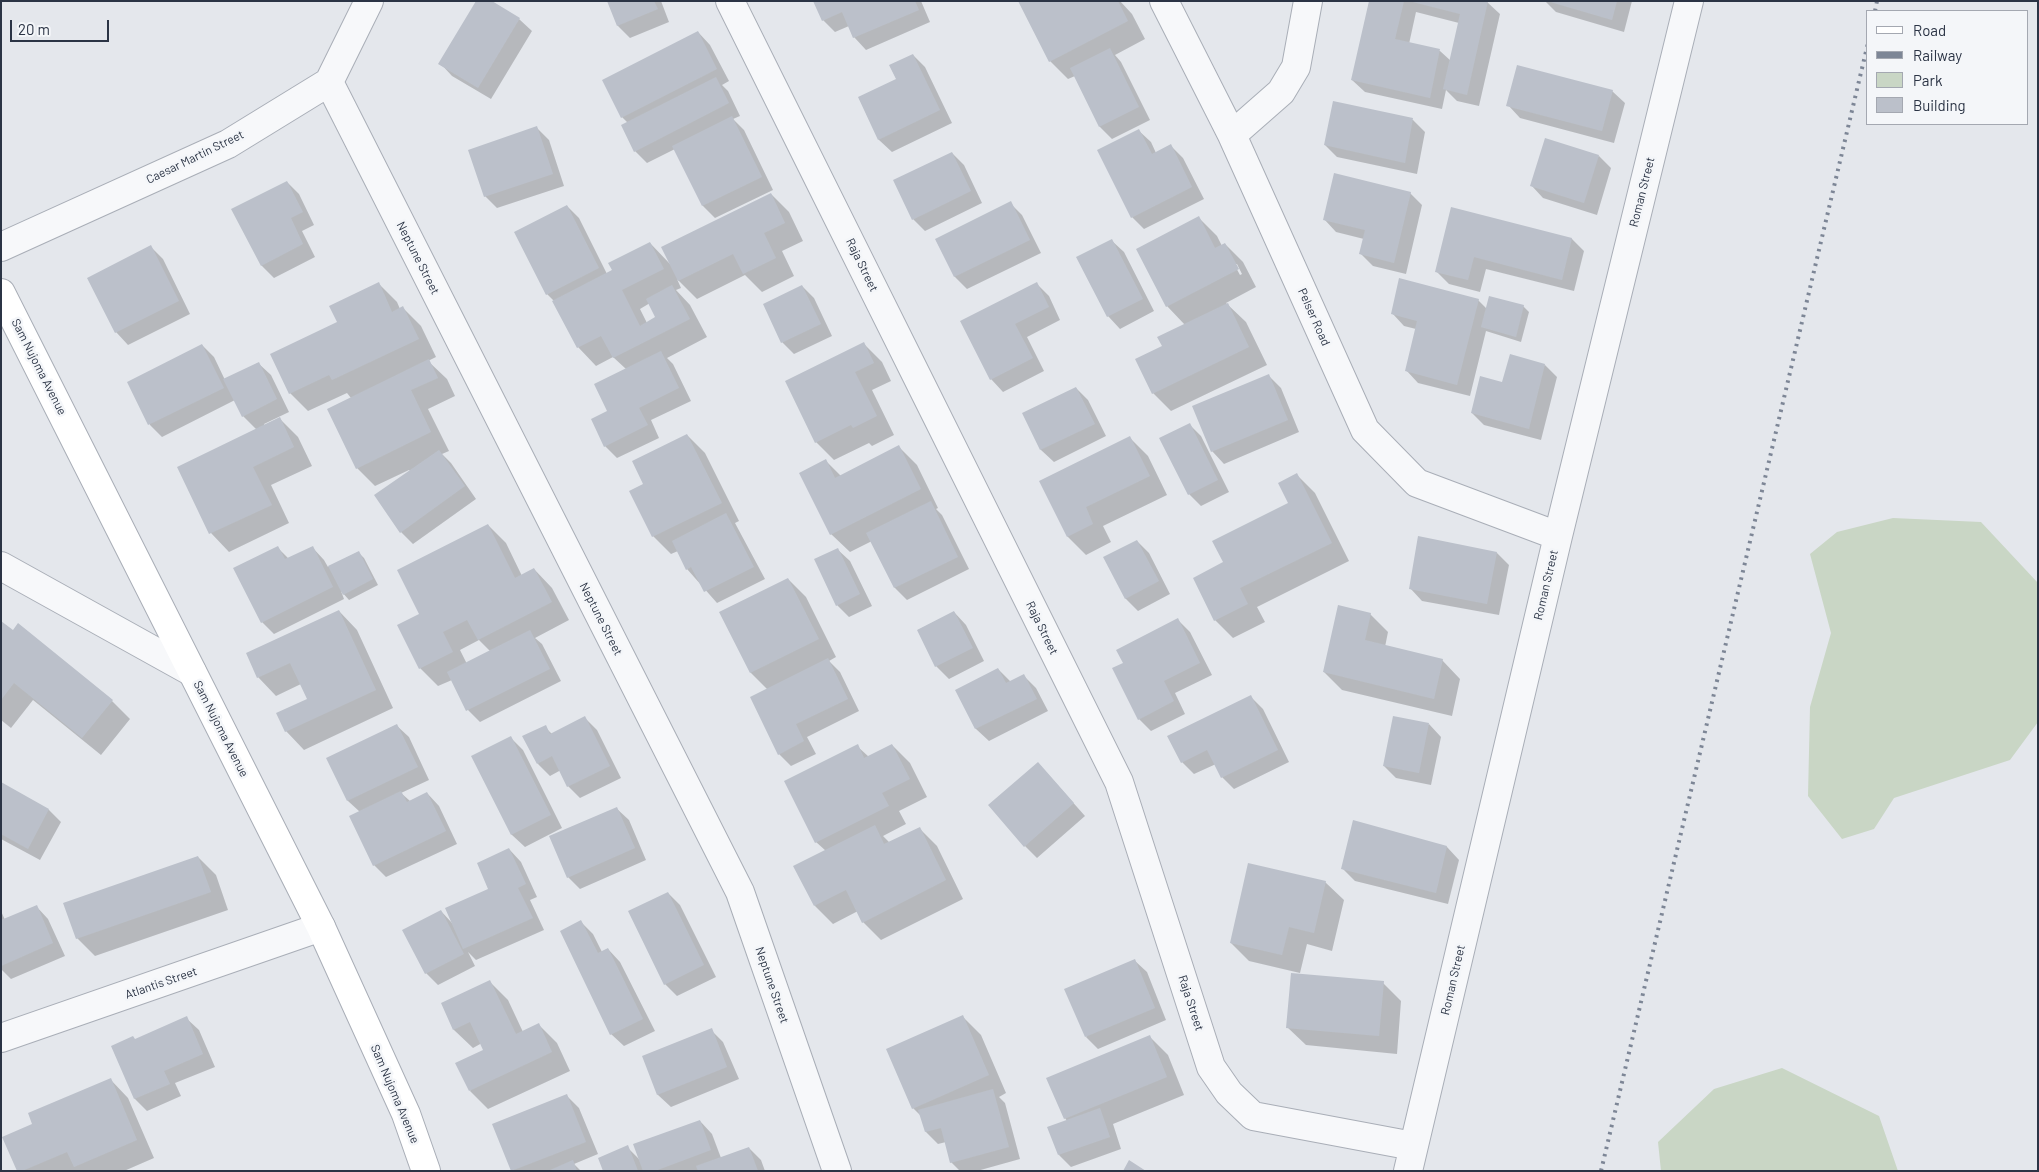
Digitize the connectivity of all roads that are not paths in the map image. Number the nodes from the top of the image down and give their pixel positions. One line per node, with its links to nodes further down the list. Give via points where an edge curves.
1 (368, 1): 6 (street)
2 (730, 1): 15 (street, Raja Street, via 1119,782 1211,1067 1229,1093 1253,1116)
3 (1164, 1): 7 (street, Pelser Road)
4 (1308, 1): 7 (street, via 1296,67 1281,92)
5 (1689, 1): 10 (street, Roman Street)
6 (329, 82): 8 (street, Caesar Martin Street, via 228,144); 17 (street, Neptune Street, via 740,892)
7 (1232, 135): 10 (street, Pelser Road, via 1365,430 1417,483)
8 (1, 247)
9 (1, 293): 12 (street, Sam Nujoma Avenue)
10 (1558, 536): 15 (street, Roman Street)
11 (1, 566): 12 (street)
12 (192, 672): 13 (street, Sam Nujoma Avenue)
13 (321, 927): 14 (street, Atlantis Street); 16 (street, Sam Nujoma Avenue, via 406,1114)
14 (1, 1038)
15 (1410, 1158)
16 (426, 1171)
17 (837, 1171)

